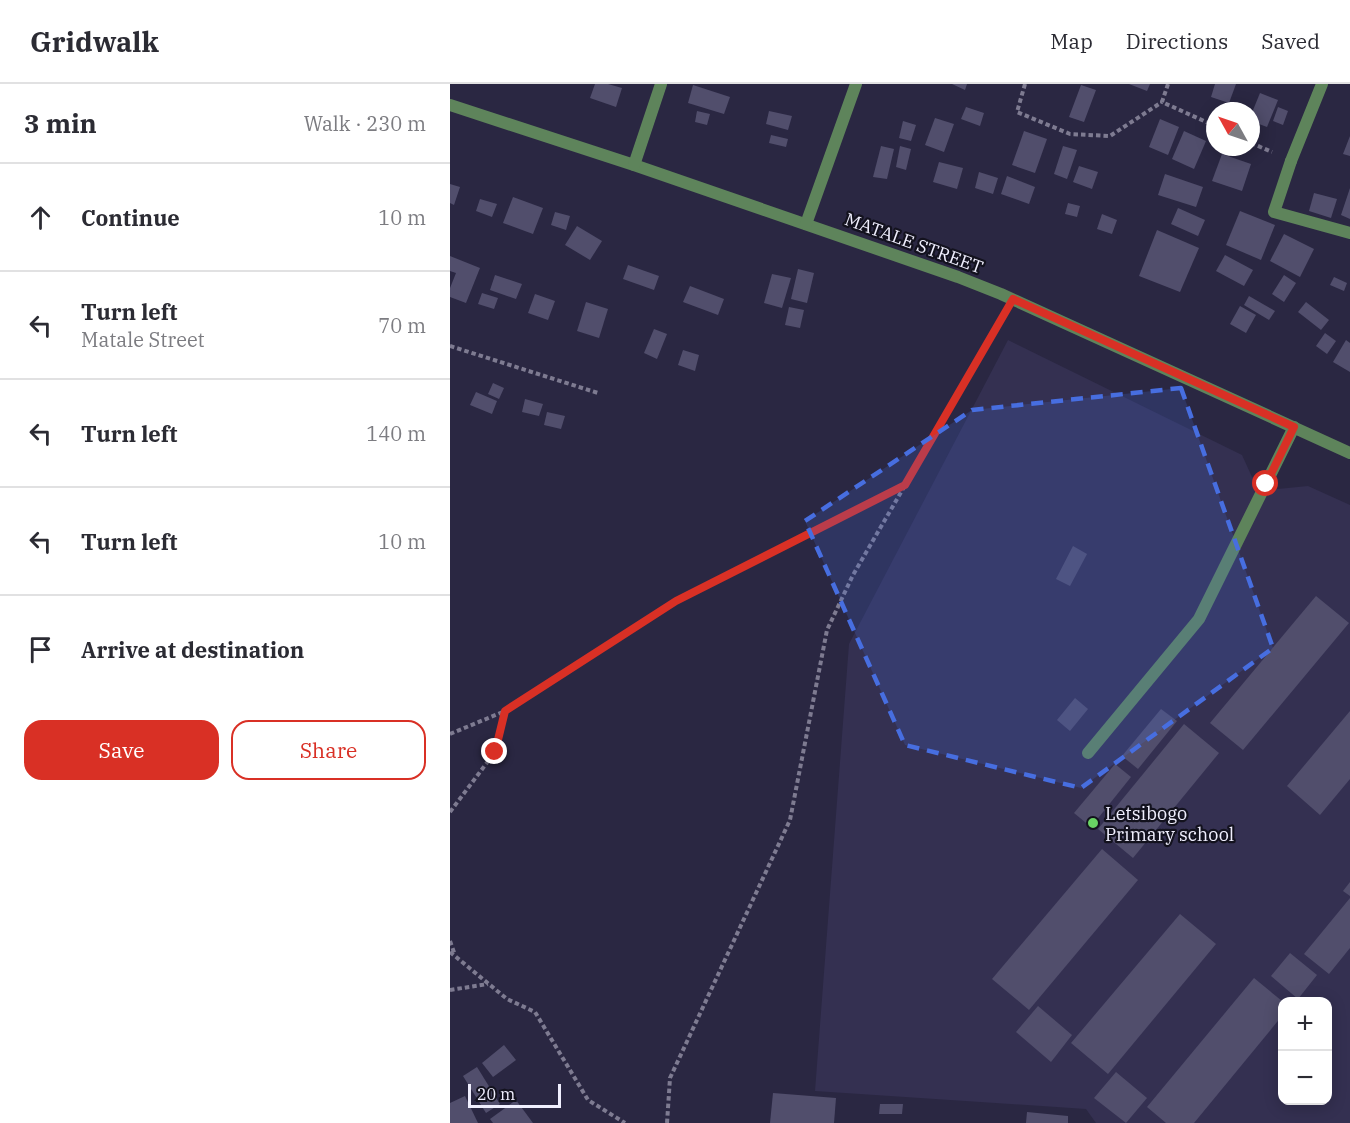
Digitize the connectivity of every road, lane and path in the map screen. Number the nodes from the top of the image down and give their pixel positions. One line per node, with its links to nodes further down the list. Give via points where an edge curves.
1 (661, 84): 9 (street)
2 (856, 84): 10 (street)
3 (1025, 84): 6 (path, via 1017,112 1070,134 1110,136)
4 (1168, 84): 6 (path)
5 (1322, 84): 11 (street, via 1274,212)
6 (1162, 102): 8 (path)
7 (450, 105): 9 (street, MATALE STREET)
8 (1206, 122)
9 (634, 165): 10 (street, MATALE STREET)
10 (806, 224): 12 (street, MATALE STREET)
11 (1350, 234)
12 (1007, 296): 15 (street, MATALE STREET); 17 (path)
13 (450, 346): 14 (path)
14 (598, 393)
15 (1294, 427): 16 (street, MATALE STREET); 20 (street, via 1199,620)
16 (1350, 453)
17 (905, 485): 18 (path, via 676,601); 28 (path, via 827,630 790,820 670,1078)
18 (505, 711): 19 (path); 21 (path, via 495,752)
19 (450, 734)
20 (1088, 753)
21 (450, 812)
22 (450, 941): 24 (path)
23 (450, 952): 24 (path)
24 (456, 956): 25 (path)
25 (489, 984): 26 (path); 27 (path, via 507,999 535,1012 588,1100)
26 (450, 990)
27 (625, 1123)
28 (667, 1123)

